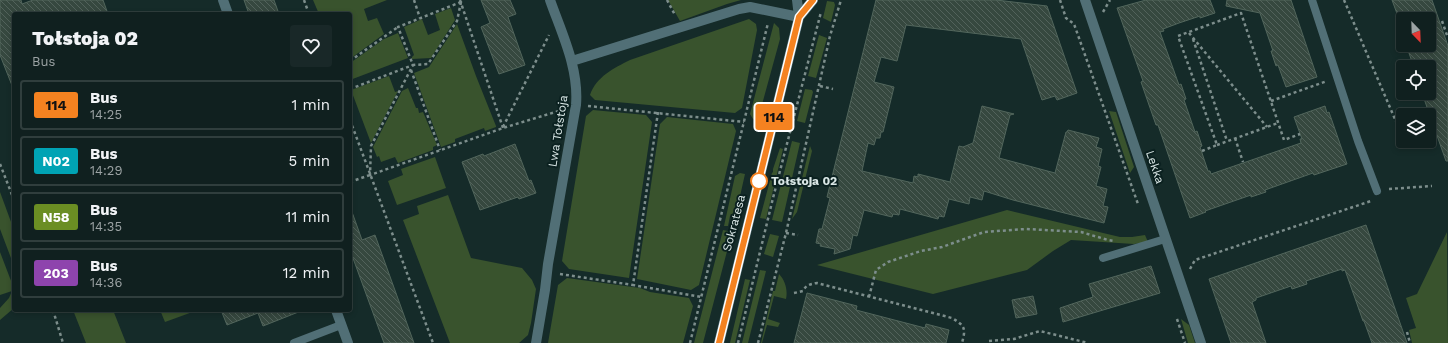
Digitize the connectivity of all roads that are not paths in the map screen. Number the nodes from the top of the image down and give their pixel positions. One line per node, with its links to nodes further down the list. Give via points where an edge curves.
1 (223, 0): 7 (street)
2 (550, 0): 9 (street, Lwa Tołstoja)
3 (797, 0): 8 (street, Sokratesa)
4 (813, 0): 8 (street, Sokratesa)
5 (1084, 0): 11 (street, Lekka)
6 (1312, 0): 10 (lane)
7 (227, 12)
8 (799, 17): 9 (street, via 750,8 739,9); 18 (street, Sokratesa)
9 (572, 61): 17 (street, Lwa Tołstoja, via 576,82 576,105)
10 (1377, 191)
11 (1166, 239): 12 (lane); 19 (street, Lekka)
12 (1103, 258)
13 (337, 312): 14 (street)
14 (342, 325): 15 (lane); 16 (street)
15 (294, 343)
16 (348, 343)
17 (536, 343)
18 (719, 343)
19 (1201, 343)

